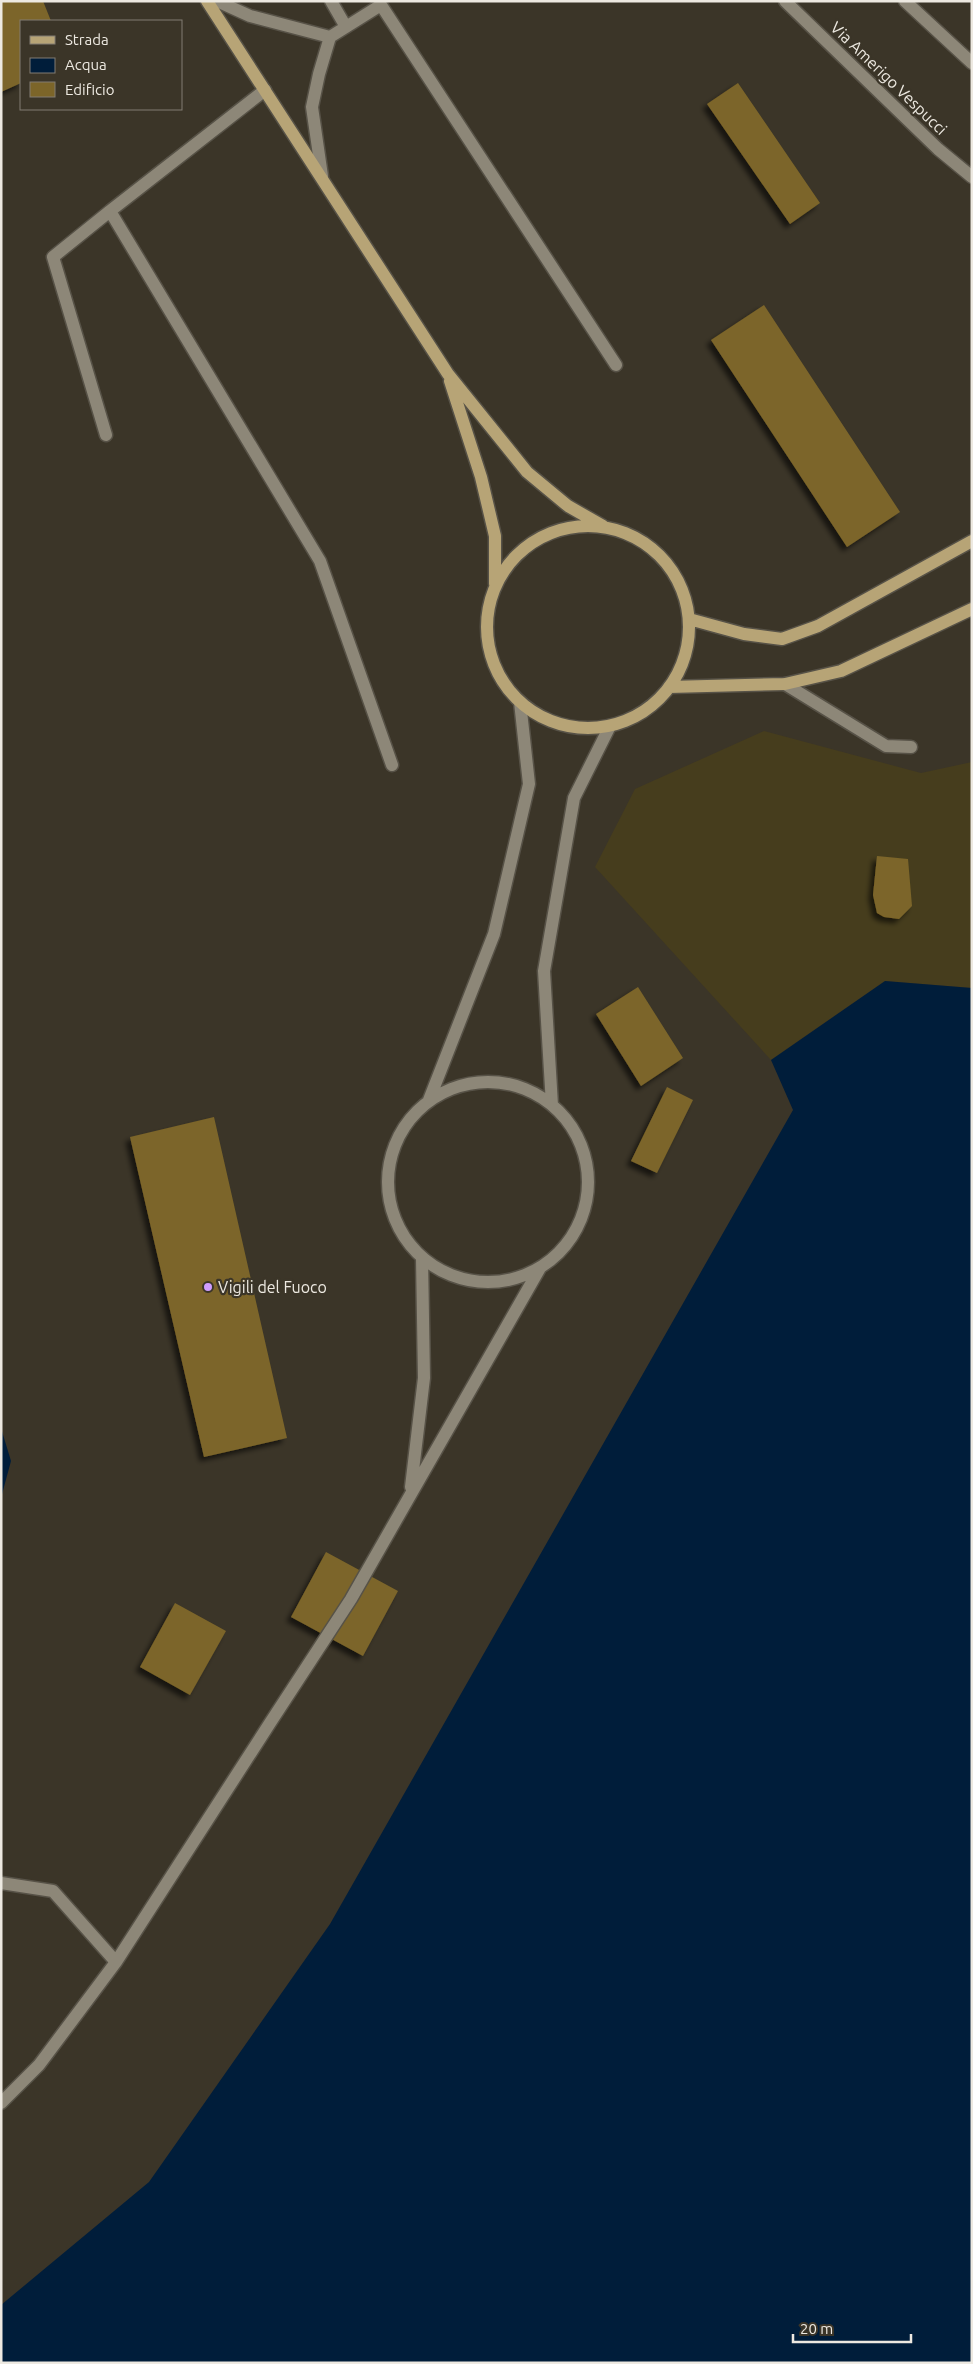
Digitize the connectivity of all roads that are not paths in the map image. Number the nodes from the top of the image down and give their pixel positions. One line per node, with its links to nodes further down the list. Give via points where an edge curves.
1 (207, 1): 10 (main road)
2 (217, 1): 8 (street, via 250,16)
3 (331, 1): 7 (street)
4 (785, 1): 12 (street, Via Amerigo Vespucci, via 938,149)
5 (905, 1): 9 (street)
6 (380, 3): 7 (street); 14 (street)
7 (346, 27): 8 (street)
8 (330, 36): 11 (street, via 312,107)
9 (972, 63)
10 (264, 90): 11 (main road); 13 (street)
11 (322, 176): 15 (main road)
12 (972, 177)
13 (110, 211): 16 (street, via 53,257); 27 (street, via 320,561)
14 (616, 365)
15 (448, 374): 17 (main road, via 527,472 568,506); 19 (main road, via 482,477 495,536)
16 (106, 436)
17 (603, 526): 19 (main road, via 581,525 560,529 540,538 521,550); 21 (main road, via 625,532 662,558 676,576 685,597)
18 (972, 541): 21 (main road, via 818,626 782,639 744,634)
19 (495, 585): 24 (main road, via 489,605 489,648 506,686)
20 (972, 609): 22 (main road, via 841,671)
21 (689, 619): 23 (main road, via 688,643 681,667)
22 (785, 684): 23 (main road); 26 (street, via 886,746)
23 (669, 687): 25 (main road, via 653,705 633,718)
24 (520, 702): 25 (main road, via 540,716 562,725); 28 (street, via 529,784 494,934)
25 (610, 726): 29 (street, via 574,798 544,971)
26 (911, 747)
27 (392, 765)
28 (429, 1100): 29 (street, via 469,1083 491,1082 513,1085); 30 (street, via 400,1134 391,1155 387,1177 395,1221 406,1241)
29 (552, 1105): 31 (street, via 568,1122 580,1143 587,1166 588,1190 584,1213 574,1235 559,1254)
30 (422, 1258): 31 (street, via 452,1276 479,1283 514,1279); 32 (street, via 424,1378)
31 (540, 1268): 32 (street)
32 (410, 1492): 34 (street, via 350,1599)
33 (1, 1883): 34 (street, via 53,1891)
34 (116, 1962): 35 (street, via 39,2065)
35 (1, 2103)

